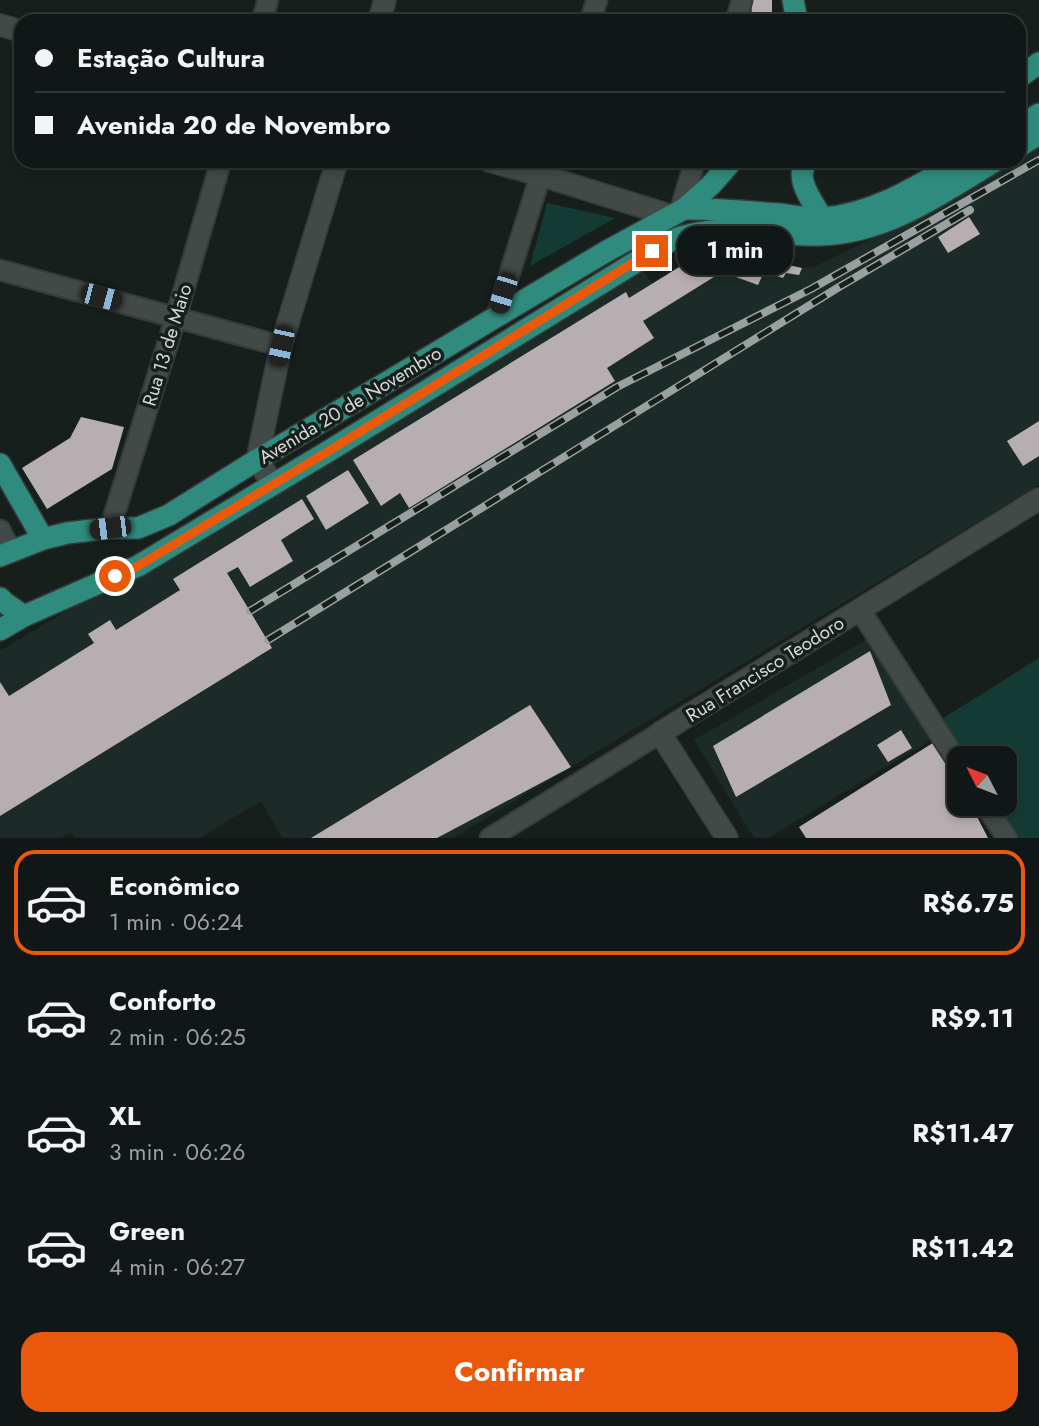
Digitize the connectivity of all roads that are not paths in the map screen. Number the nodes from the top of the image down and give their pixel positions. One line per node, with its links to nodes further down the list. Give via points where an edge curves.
1 (219, 168): 12 (street, Rua 13 de Maio)
2 (335, 168): 14 (street)
3 (542, 168): 9 (street); 13 (street)
4 (693, 168): 9 (street)
5 (726, 168): 9 (main road)
6 (803, 168): 10 (main road, via 802,181)
7 (949, 168): 10 (main road, via 889,200)
8 (984, 168): 17 (main road, Avenida 20 de Novembro, via 875,226 821,236 745,229 684,235)
9 (679, 212): 10 (main road, via 711,208); 13 (main road, Avenida 20 de Novembro)
10 (822, 218)
11 (0, 270): 12 (street)
12 (176, 317): 14 (street); 19 (street, Rua 13 de Maio)
13 (496, 317): 15 (main road, Avenida 20 de Novembro)
14 (281, 346): 15 (street)
15 (257, 460): 17 (street); 19 (main road, Avenida 20 de Novembro, via 169,515 138,528)
16 (0, 464): 21 (main road)
17 (273, 484): 25 (main road, Avenida 20 de Novembro, via 138,566)
18 (1039, 499): 24 (street, Rua Francisco Teodoro)
19 (110, 528): 21 (main road, Avenida 20 de Novembro)
20 (0, 530): 22 (street)
21 (43, 539): 22 (main road, Avenida 20 de Novembro)
22 (6, 554)
23 (0, 598): 25 (main road)
24 (860, 610): 27 (street, Rua Francisco Teodoro); 28 (street)
25 (24, 617): 26 (main road, Avenida 20 de Novembro)
26 (0, 630)
27 (660, 733): 30 (street, Rua Francisco Teodoro); 31 (street)
28 (947, 746)
29 (993, 816): 32 (street)
30 (491, 838)
31 (727, 838)
32 (1007, 838)

